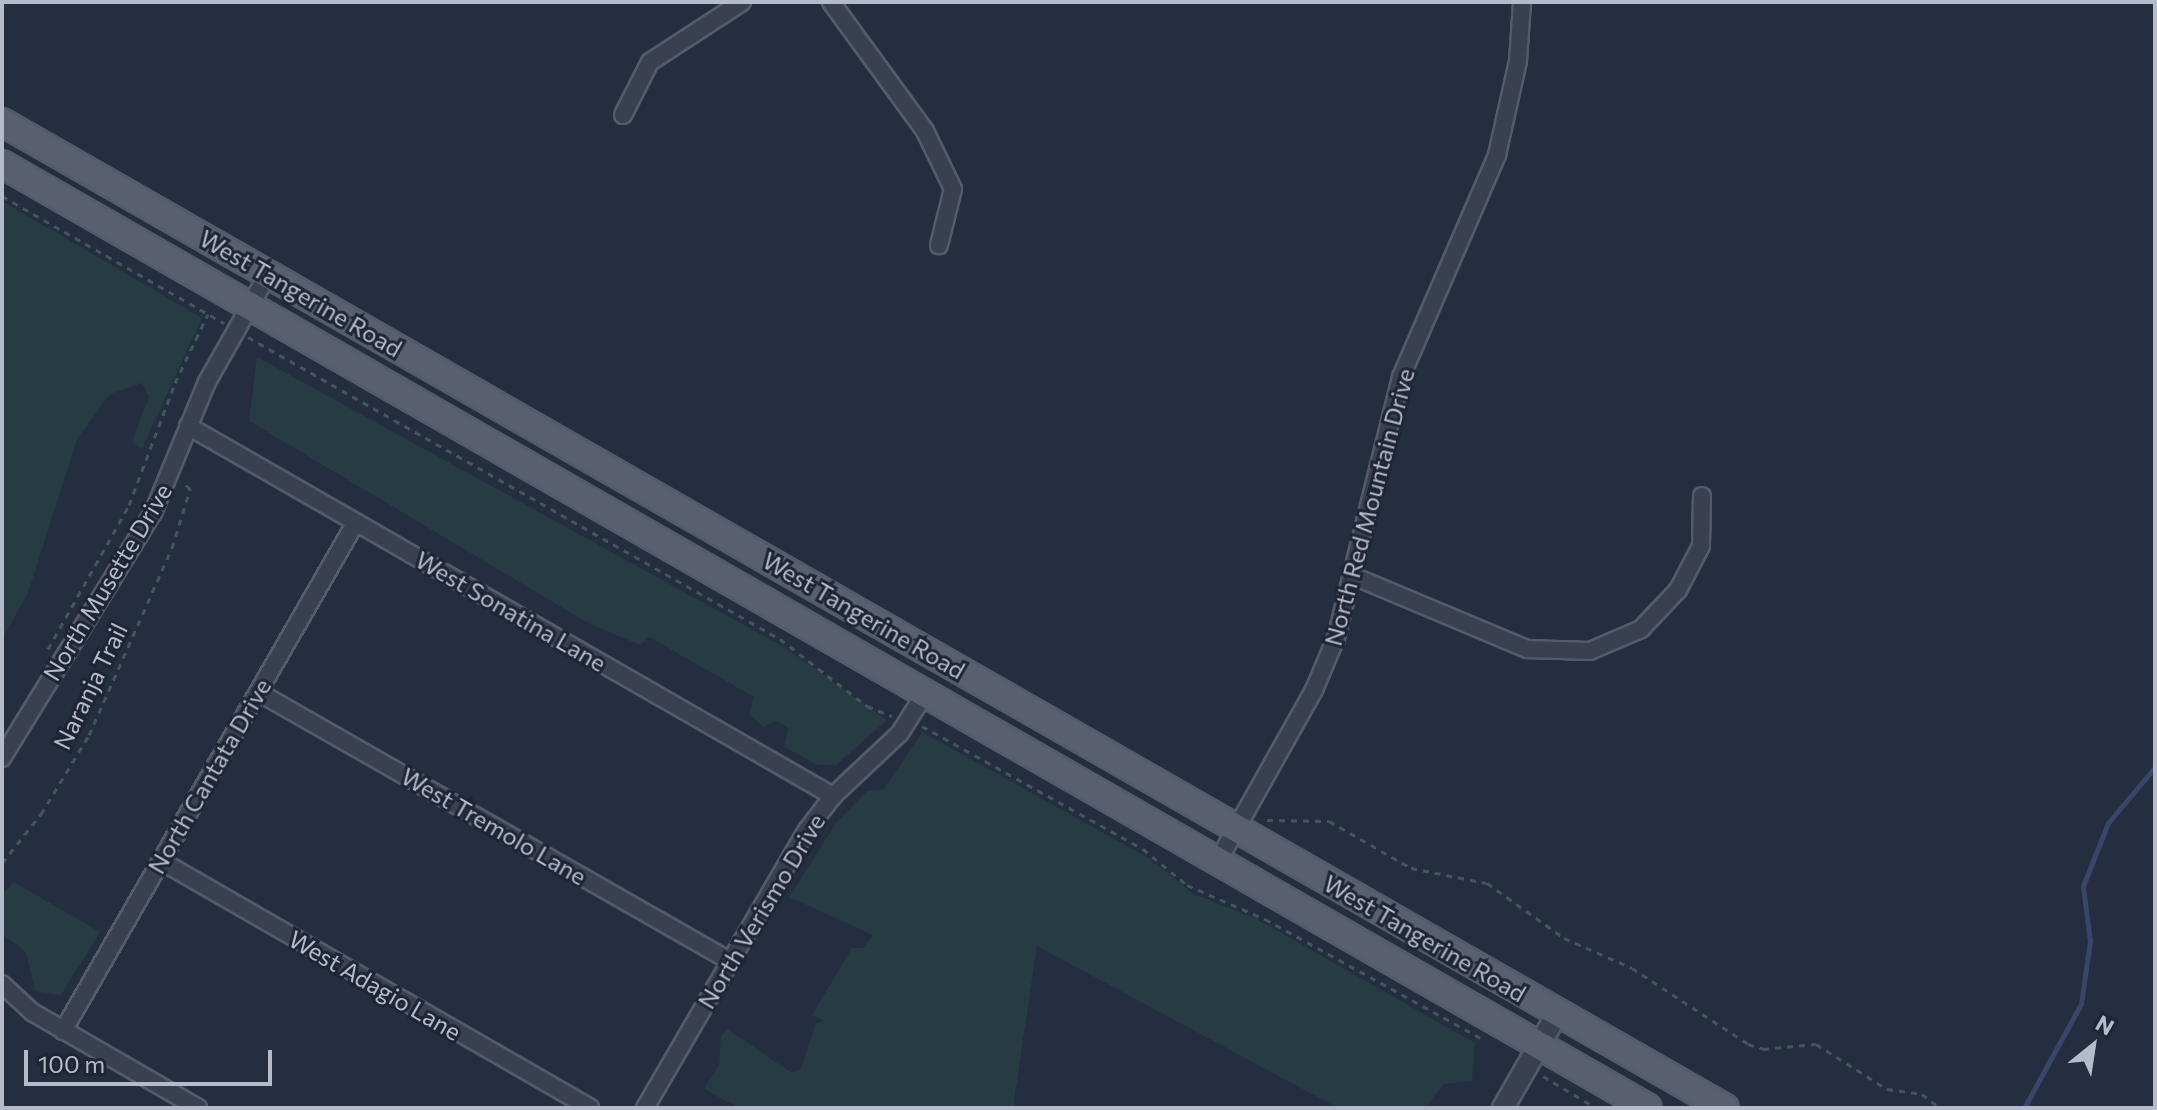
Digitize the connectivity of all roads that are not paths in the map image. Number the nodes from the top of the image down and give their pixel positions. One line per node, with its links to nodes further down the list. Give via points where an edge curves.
1 (742, 2): 4 (street, via 650,62)
2 (831, 2): 7 (street, via 925,131 953,189)
3 (1522, 2): 13 (street, North Red Mountain Drive, via 1518,61 1497,155 1401,377)
4 (623, 115)
5 (2, 122): 8 (main road, West Tangerine Road)
6 (2, 164): 9 (main road, West Tangerine Road)
7 (939, 245)
8 (268, 274): 9 (street, North Musette Drive); 18 (main road, West Tangerine Road)
9 (249, 306): 10 (street, North Musette Drive); 15 (main road, West Tangerine Road)
10 (188, 426): 12 (street, West Sonatina Lane); 16 (street, North Musette Drive, via 153,513)
11 (1702, 496): 13 (street, via 1701,546 1678,590 1641,629 1590,651 1527,649)
12 (356, 522): 14 (street, North Cantata Drive); 17 (street, West Sonatina Lane)
13 (1353, 576): 18 (street, North Red Mountain Drive, via 1323,671)
14 (258, 692): 19 (street, North Cantata Drive); 21 (street, West Tremolo Lane)
15 (926, 692): 17 (street, North Verismo Drive, via 900,733); 20 (main road, West Tangerine Road)
16 (2, 758)
17 (833, 796): 21 (street, North Verismo Drive)
18 (1240, 822): 20 (street, North Red Mountain Drive); 23 (main road, West Tangerine Road)
19 (161, 861): 24 (street, North Cantata Drive); 27 (street, West Adagio Lane)
20 (1218, 861): 25 (main road, West Tangerine Road)
21 (730, 961): 28 (street, North Verismo Drive)
22 (2, 984): 24 (street)
23 (1557, 1014): 25 (street); 31 (main road, West Tangerine Road)
24 (63, 1031): 26 (street)
25 (1533, 1056): 29 (street); 30 (main road, West Tangerine Road)
26 (198, 1108)
27 (590, 1108)
28 (645, 1108)
29 (1503, 1108)
30 (1648, 1108)
31 (1725, 1108)

